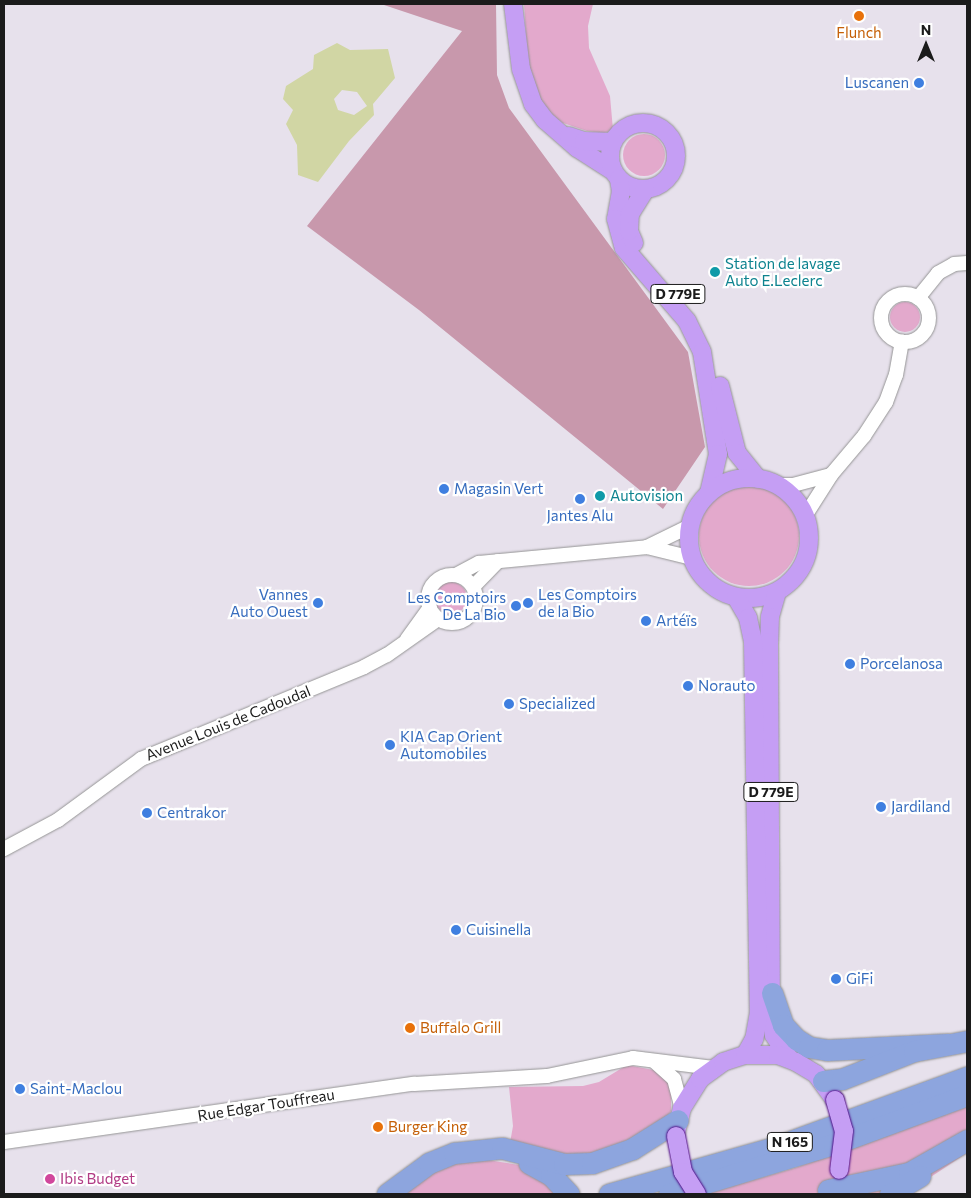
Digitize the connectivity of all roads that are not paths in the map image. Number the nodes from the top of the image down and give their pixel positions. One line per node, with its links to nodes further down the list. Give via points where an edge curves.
1 (513, 4): 2 (main road, via 526,89 545,120)
2 (562, 134): 3 (main road, via 584,141); 4 (main road)
3 (613, 142): 4 (main road, via 610,151); 5 (main road, via 620,132 641,123 654,125 670,136 677,154 672,173 659,186)
4 (616, 175): 5 (main road, via 631,187); 12 (main road, D 779E, via 621,191 616,219 624,248 687,321 702,352 718,454)
5 (645, 190): 10 (main road, D 779E, via 630,214 629,231 634,242 704,329 737,453)
6 (967, 263): 7 (street, via 954,264 938,272)
7 (918, 298): 8 (street, via 928,310 928,325 918,339); 8 (street, via 895,296 881,314 883,329)
8 (902, 342): 9 (street, via 896,375 886,402 864,436)
9 (831, 474): 11 (street, via 793,485); 13 (street)
10 (758, 478): 11 (main road); 12 (main road, via 735,478)
11 (778, 485): 13 (main road, via 794,498)
12 (709, 493): 14 (main road, via 696,510)
13 (805, 516): 20 (main road, via 809,547 800,574)
14 (690, 526): 15 (street); 16 (main road)
15 (648, 547): 16 (street); 17 (street)
16 (692, 558): 21 (main road, via 702,576 718,590)
17 (498, 561): 18 (street, via 479,563); 19 (street)
18 (456, 575): 19 (street); 22 (street, via 442,578 432,586)
19 (473, 587): 22 (street, via 476,602 466,619 452,623)
20 (777, 592): 21 (main road, via 750,599); 24 (main road, D 779E, via 770,617 769,642)
21 (736, 597): 26 (main road, D 779E, via 748,618 753,642 760,1002 757,1030)
22 (434, 613): 23 (street, Avenue Louis de Cadoudal, via 407,639 364,667 141,759 58,820)
23 (4, 849)
24 (772, 993): 25 (highway, via 786,1029 809,1047 827,1050); 27 (main road, D 779E, via 774,1035)
25 (957, 1043): 31 (highway, via 895,1057 842,1079)
26 (745, 1055): 27 (main road); 29 (main road)
27 (789, 1058): 31 (main road)
28 (654, 1061): 29 (street, Rue Edgar Touffreau); 33 (street, via 674,1079); 35 (street, Rue Edgar Touffreau, via 614,1060 582,1070 529,1077 414,1084)
29 (713, 1068): 33 (main road, via 694,1086)
30 (967, 1077): 41 (highway, N 165, via 772,1148)
31 (823, 1081): 39 (main road, bridge, via 835,1100 844,1130 839,1170)
32 (967, 1095): 42 (highway, N 165, via 834,1144)
33 (679, 1121): 36 (highway, via 641,1144 592,1163 564,1164 502,1148); 43 (main road, bridge, via 683,1172)
34 (967, 1140): 37 (highway)
35 (4, 1142)
36 (471, 1150): 38 (highway, via 530,1163); 40 (highway, via 429,1163)
37 (942, 1156): 39 (highway, via 897,1176 851,1182); 44 (highway, via 933,1168)
38 (564, 1188)
39 (827, 1192)
40 (387, 1194)
41 (609, 1194)
42 (669, 1194)
43 (698, 1194)
44 (890, 1194)

